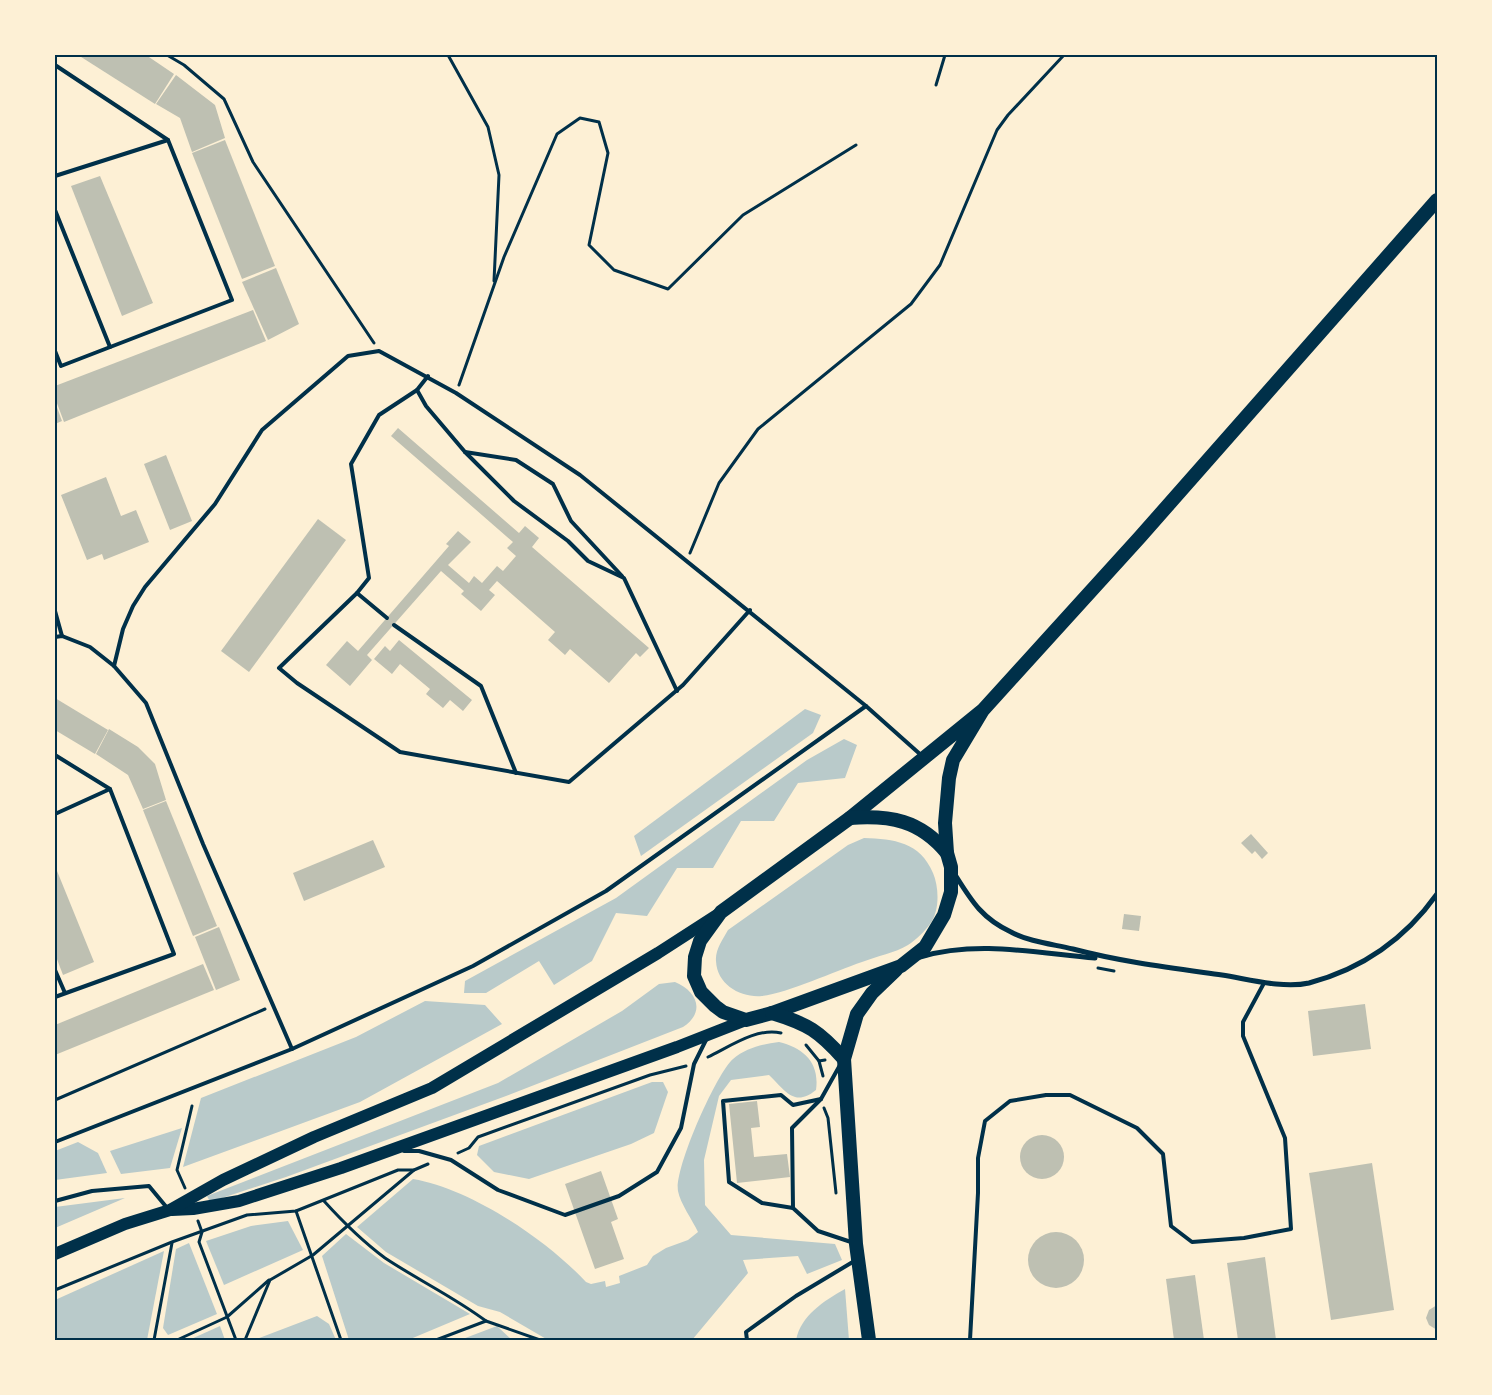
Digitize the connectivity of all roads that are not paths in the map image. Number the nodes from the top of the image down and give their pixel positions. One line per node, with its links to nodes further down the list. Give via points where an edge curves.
1 (55, 65): 2 (lane)
2 (168, 140): 3 (lane); 6 (lane, via 232,300)
3 (55, 176)
4 (1437, 200): 22 (highway, via 1128,551)
5 (55, 210): 6 (lane)
6 (110, 347): 7 (lane, via 61,366)
7 (55, 351)
8 (428, 376): 9 (lane); 13 (lane, via 580,475); 19 (lane, via 379,351 348,356 262,430 215,504 145,587 133,606 123,629)
9 (417, 390): 10 (lane, via 426,406); 12 (lane, via 379,415 351,464 369,578)
10 (465, 452): 11 (lane, via 514,501 568,541 588,561); 11 (lane, via 516,460 553,484 571,521)
11 (624, 578): 20 (lane)
12 (358, 593): 15 (lane); 25 (lane, via 278,668 400,752)
13 (750, 610): 20 (lane); 21 (lane)
14 (55, 611): 17 (lane)
15 (387, 618)
16 (394, 625): 25 (lane, via 481,686)
17 (62, 636): 18 (lane); 19 (lane, via 90,647)
18 (55, 637)
19 (114, 666): 42 (lane, via 146,704)
20 (677, 691): 25 (lane, via 569,782)
21 (866, 706): 24 (lane); 42 (lane, via 606,891 473,966)
22 (983, 710): 24 (highway); 29 (highway, via 954,760 949,778 945,823)
23 (55, 755): 26 (lane)
24 (923, 757): 28 (highway)
25 (516, 773)
26 (110, 789): 27 (lane); 37 (lane, via 174,954)
27 (55, 814)
28 (850, 818): 29 (highway, via 877,816 899,819 936,840); 32 (highway)
29 (947, 853): 30 (highway)
30 (951, 867): 33 (street, via 984,916 1011,932 1036,942); 34 (highway, via 951,892 944,915 925,946)
31 (1437, 894): 36 (street, via 1412,925 1368,960 1306,984)
32 (722, 912): 40 (highway, via 700,942 694,976 701,992 715,1006); 48 (main road, via 432,1088 314,1137 223,1180)
33 (1108, 959): 34 (street, via 978,948 932,954); 36 (street)
34 (906, 963): 39 (highway); 43 (highway, via 872,993 857,1014)
35 (55, 970): 37 (lane)
36 (1264, 983): 56 (lane, via 1243,1022 1244,1036 1285,1138 1290,1229 1244,1238 1192,1242 1171,1226 1163,1154 1137,1128 1070,1095 1010,1101 985,1121 978,1158)
37 (65, 993): 38 (lane)
38 (55, 997)
39 (772, 1013): 40 (highway); 43 (highway, via 800,1021 821,1034)
40 (746, 1020): 41 (main road)
41 (708, 1036): 46 (main road); 46 (lane, via 694,1064 681,1128 657,1172 619,1196 565,1215 498,1190 451,1160 419,1151)
42 (292, 1049): 45 (lane)
43 (844, 1059): 44 (lane); 51 (highway)
44 (821, 1099): 49 (lane, via 792,1128); 49 (lane, via 793,1105 781,1095 723,1101 729,1182 762,1203)
45 (55, 1142)
46 (392, 1150): 48 (main road, via 239,1200)
47 (55, 1201): 50 (lane, via 92,1191 149,1186)
48 (191, 1204): 50 (main road)
49 (794, 1208): 51 (lane, via 818,1231)
50 (170, 1210): 52 (main road, via 125,1224)
51 (856, 1244): 53 (highway)
52 (55, 1254)
53 (857, 1259): 54 (lane, via 796,1296 746,1332); 55 (highway)
54 (747, 1340)
55 (869, 1340)
56 (970, 1340)

